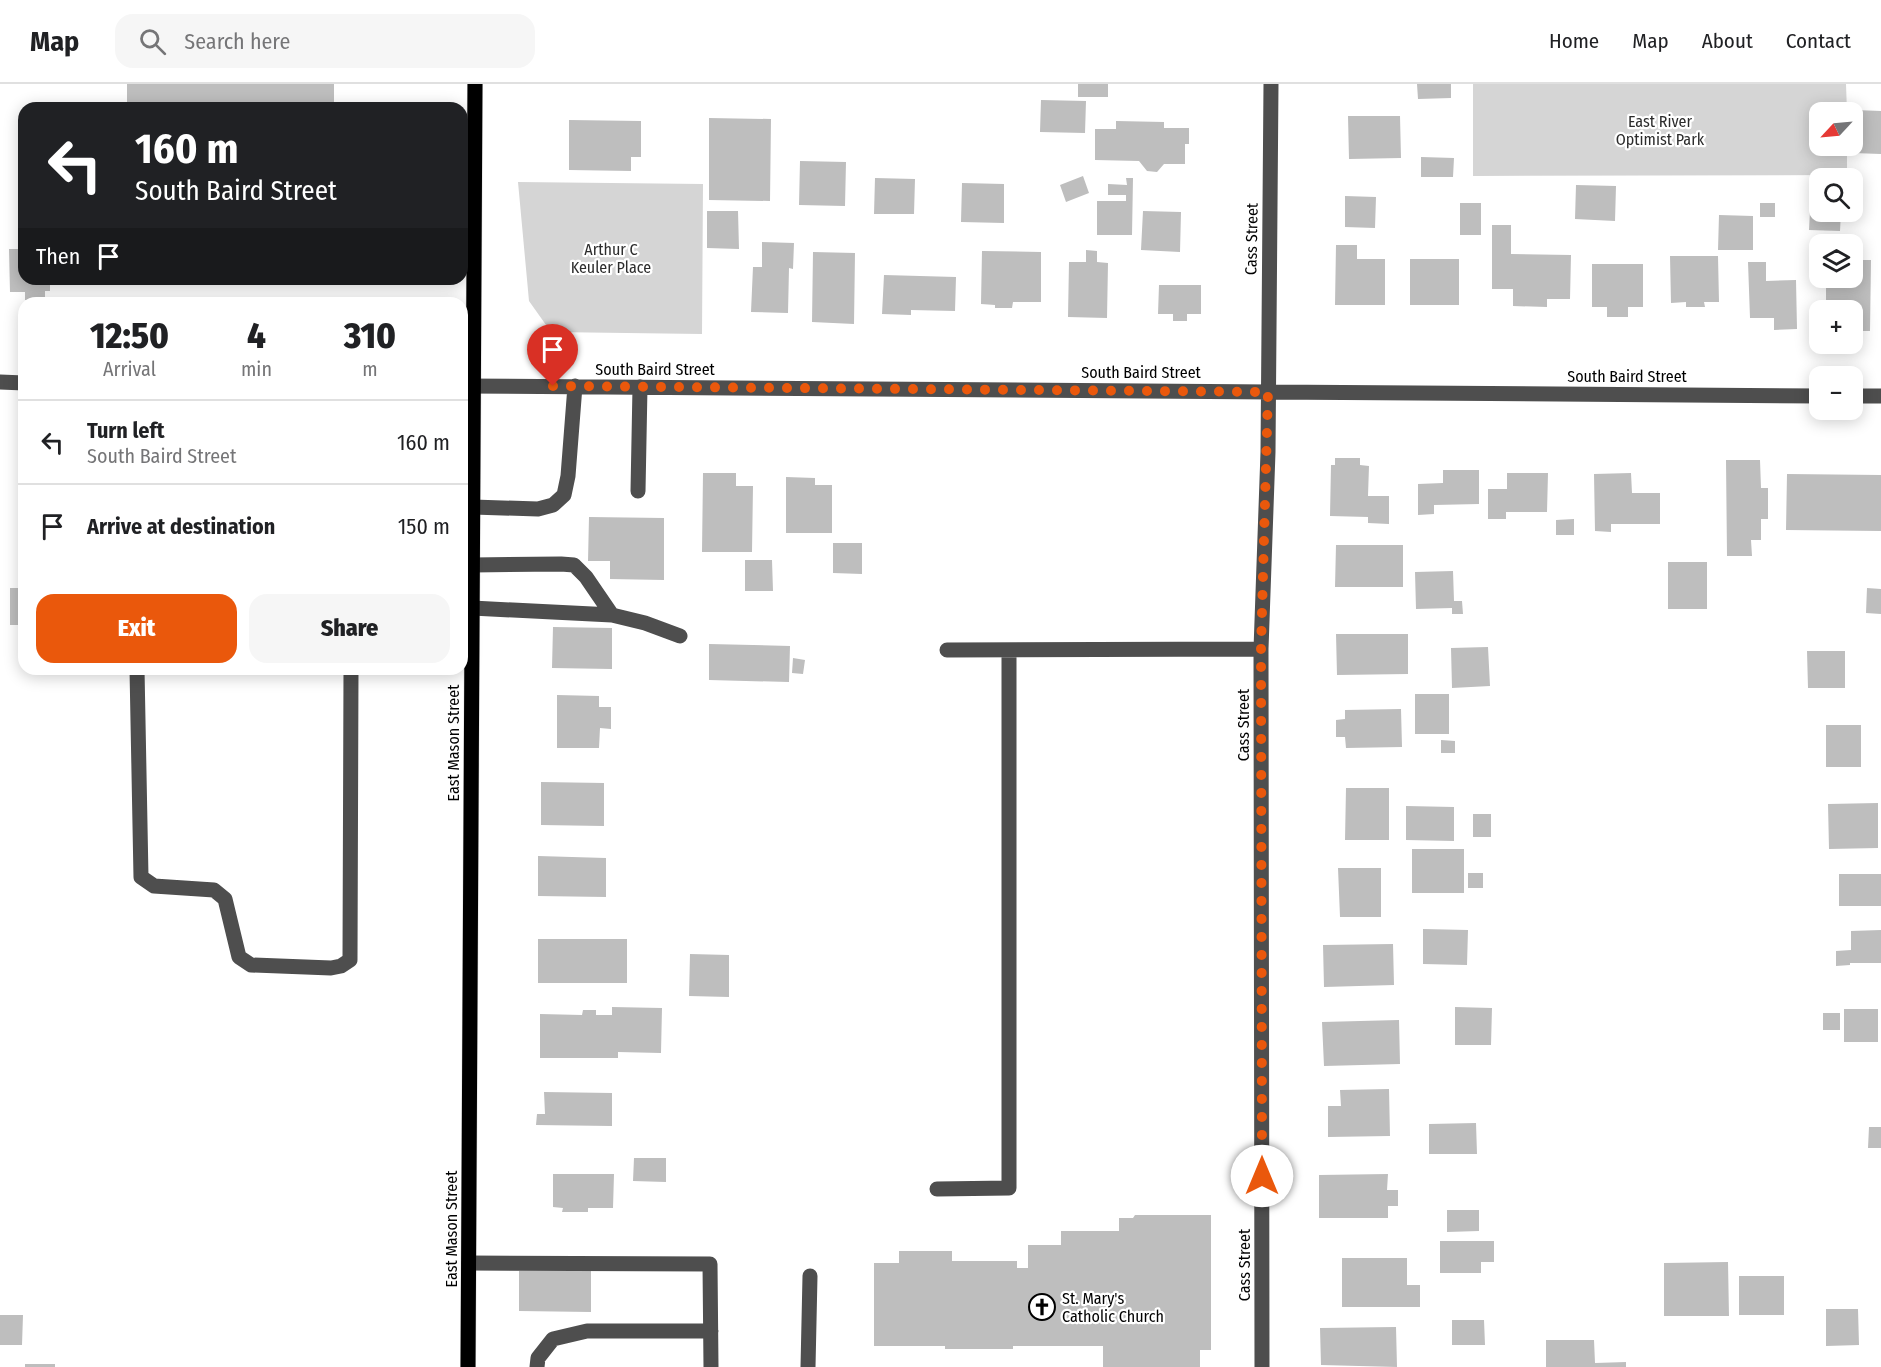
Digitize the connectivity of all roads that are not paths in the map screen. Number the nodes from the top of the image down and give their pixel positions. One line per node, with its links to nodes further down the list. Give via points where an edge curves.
1 (475, 84): 5 (main road, East Mason Street)
2 (1271, 84): 8 (street, Cass Street)
3 (0, 382): 4 (street)
4 (18, 382)
5 (468, 386): 6 (street, South Baird Street); 13 (main road, East Mason Street)
6 (575, 386): 7 (street, South Baird Street); 13 (street, via 564,495 553,506 538,509)
7 (640, 387): 8 (street, South Baird Street); 12 (street)
8 (1268, 392): 9 (street, South Baird Street); 20 (street, Cass Street)
9 (1809, 396)
10 (1863, 396): 11 (street)
11 (1881, 396)
12 (638, 490)
13 (472, 507): 14 (main road, East Mason Street)
14 (472, 565): 15 (main road, East Mason Street); 18 (street, via 574,566)
15 (468, 583)
16 (468, 592): 17 (main road, East Mason Street)
17 (472, 608): 18 (street); 26 (main road, East Mason Street)
18 (612, 615): 19 (street)
19 (680, 636)
20 (1261, 649): 22 (street); 33 (street, Cass Street)
21 (947, 650): 22 (street)
22 (1009, 650): 25 (street, via 1009,1188)
23 (138, 675): 24 (street, via 141,877 154,886 214,890 225,899 239,957 251,965 331,968 350,960)
24 (351, 675)
25 (937, 1189)
26 (469, 1263): 28 (street, via 710,1264); 29 (main road, East Mason Street)
27 (810, 1276): 32 (street)
28 (711, 1331): 30 (street, via 587,1330 553,1339 538,1358); 31 (street)
29 (468, 1367)
30 (537, 1367)
31 (711, 1367)
32 (808, 1367)
33 (1262, 1367)

